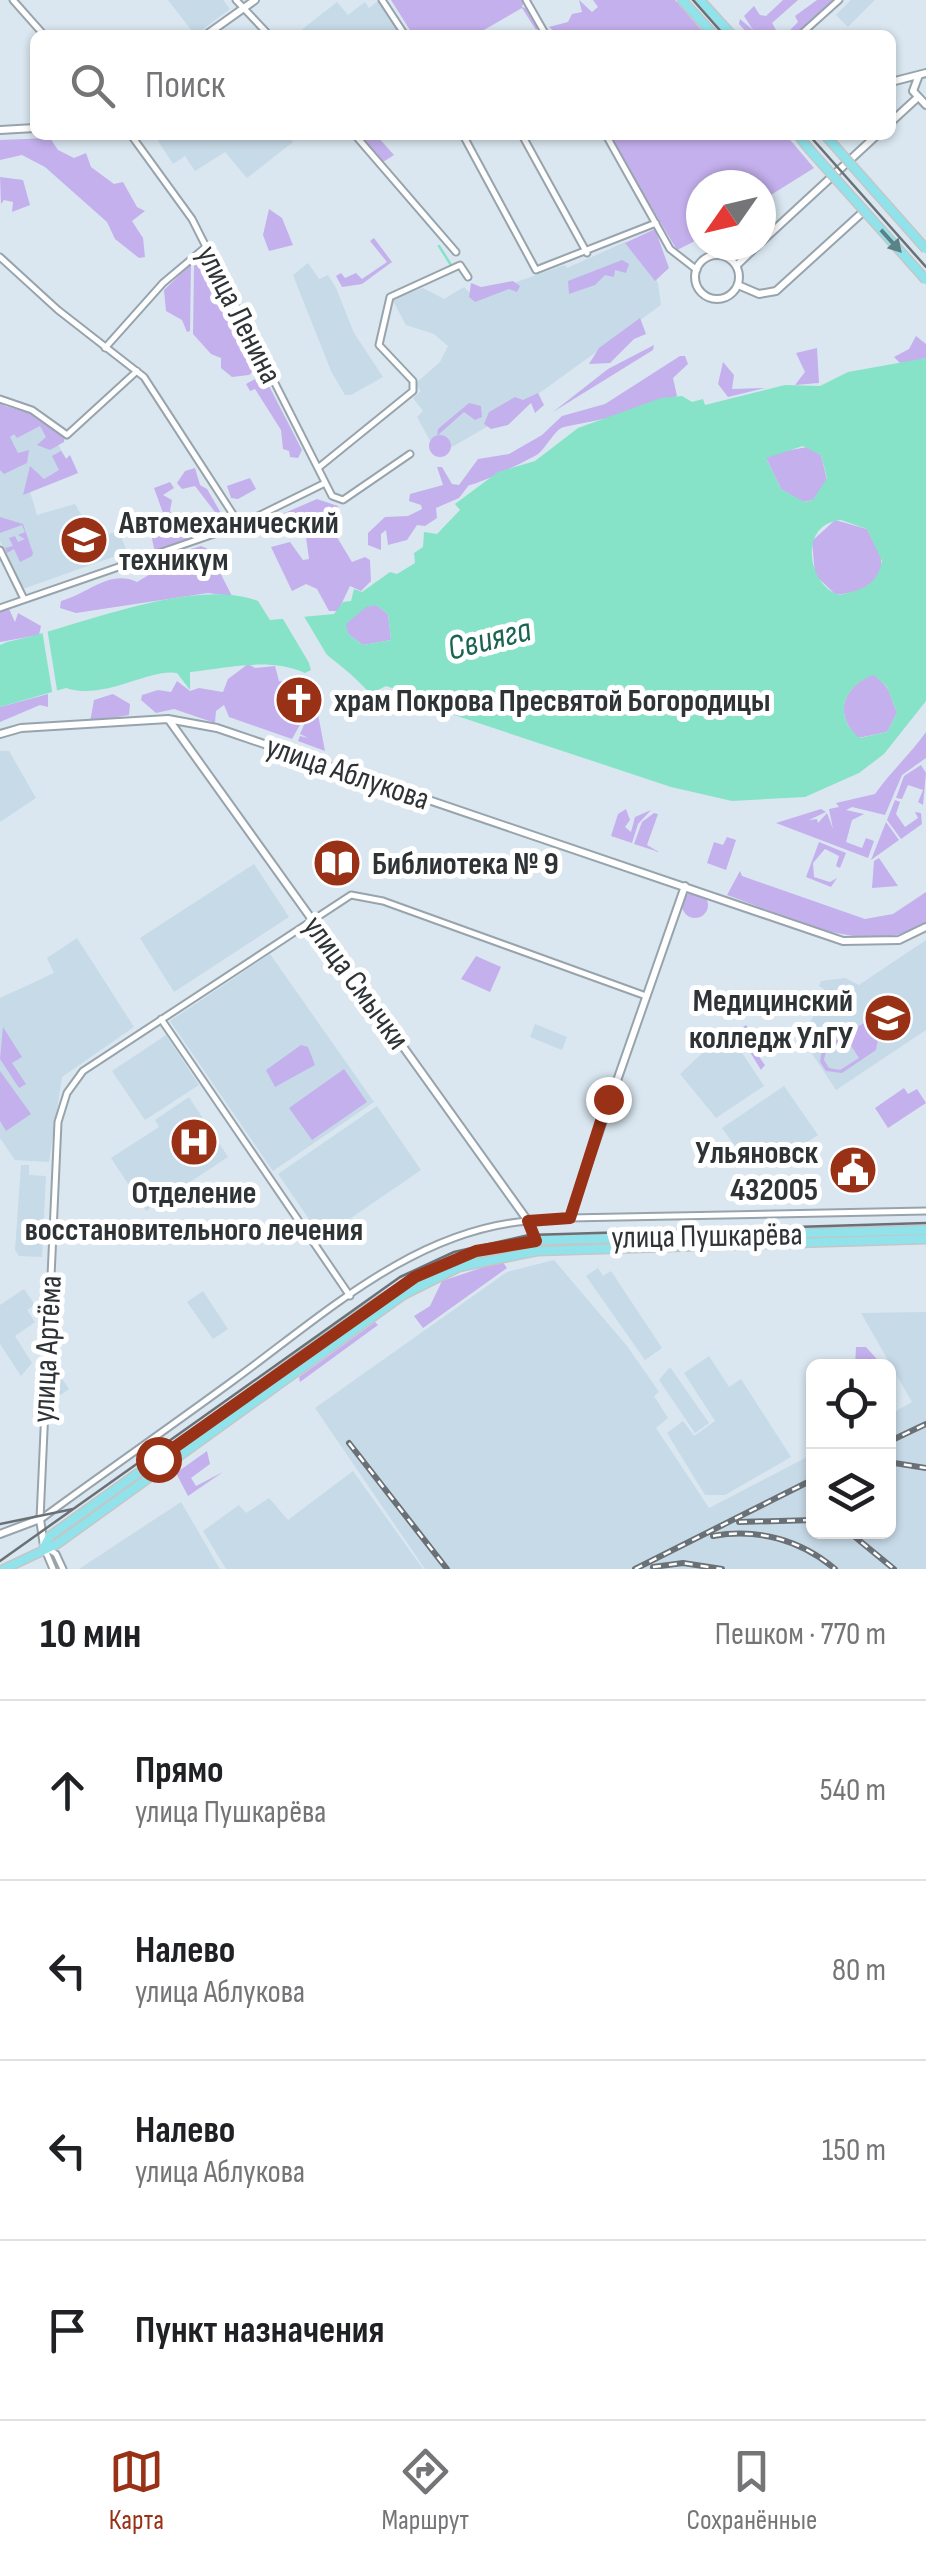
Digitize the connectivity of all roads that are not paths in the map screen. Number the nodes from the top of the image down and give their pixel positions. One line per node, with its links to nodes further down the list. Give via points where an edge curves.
1 (13, 0): 10 (street)
2 (236, 0): 9 (street)
3 (255, 0): 9 (street)
4 (382, 0): 13 (street)
5 (526, 0): 14 (street)
6 (682, 0): 15 (main road)
7 (700, 0): 16 (main road)
8 (840, 0): 17 (street)
9 (244, 8): 11 (street); 12 (street)
10 (40, 30)
11 (213, 30)
12 (264, 30)
13 (403, 30)
14 (543, 30)
15 (709, 30)
16 (727, 30)
17 (806, 30)
18 (922, 74): 19 (street); 20 (street, via 912,87)
19 (896, 81)
20 (916, 99): 21 (street); 22 (street)
21 (926, 105)
22 (896, 117)
23 (30, 128): 24 (street)
24 (0, 130)
25 (135, 140): 36 (street, улица Ленина)
26 (360, 140): 38 (street)
27 (466, 140): 39 (street, via 536,270)
28 (525, 140): 39 (street)
29 (609, 140): 34 (street)
30 (802, 140): 33 (main road, bridge)
31 (830, 140): 37 (main road, bridge)
32 (872, 140): 35 (street)
33 (864, 211): 45 (main road, one-way to 45, bridge); 46 (street, via 776,291 760,294)
34 (656, 223): 39 (street); 43 (street, via 679,260)
35 (776, 228)
36 (206, 246): 47 (street, via 162,283); 51 (street, улица Ленина)
37 (926, 250)
38 (456, 252)
39 (586, 253)
40 (0, 257): 47 (street)
41 (742, 260): 42 (street)
42 (736, 266): 43 (street, via 715,256); 46 (street)
43 (697, 270): 46 (street, via 698,286 710,298 727,297)
44 (468, 278): 51 (street, via 460,265 390,297 379,345 413,381 413,391)
45 (926, 280)
46 (738, 285)
47 (106, 348): 48 (street)
48 (137, 371): 49 (street, via 67,435 32,410); 53 (street)
49 (0, 399)
50 (410, 454): 52 (street, улица Ленина, via 336,500)
51 (318, 468): 52 (street, улица Ленина)
52 (325, 483): 53 (street)
53 (240, 525): 55 (street)
54 (0, 550): 55 (street)
55 (24, 599): 56 (street)
56 (0, 608)
57 (168, 719): 58 (street, улица Аблукова); 59 (street, улица Аблукова, via 226,730); 60 (street, улица Смычки)
58 (0, 734)
59 (686, 886): 61 (street, улица Аблукова, via 843,940 895,941); 62 (street)
60 (311, 918): 62 (street, улица Артёма, via 345,897 368,896); 63 (street, улица Артёма); 66 (street, улица Смычки)
61 (926, 927)
62 (646, 996): 65 (street)
63 (161, 1019): 70 (street); 71 (street, улица Артёма, via 84,1071 61,1108)
64 (926, 1212): 65 (street)
65 (570, 1218): 66 (street)
66 (528, 1221): 69 (street, улица Смычки); 70 (street, via 451,1239)
67 (926, 1230): 69 (main road, улица Пушкарёва)
68 (926, 1239): 69 (main road, улица Пушкарёва)
69 (536, 1246): 73 (main road, улица Пушкарёва, via 503,1244 459,1257 390,1298 50,1536)
70 (350, 1296): 71 (street)
71 (40, 1520): 72 (street); 73 (street, улица Артёма)
72 (0, 1534)
73 (44, 1547): 74 (main road, улица Пушкарёва); 75 (street); 76 (street)
74 (4, 1569)
75 (53, 1569)
76 (63, 1569)

